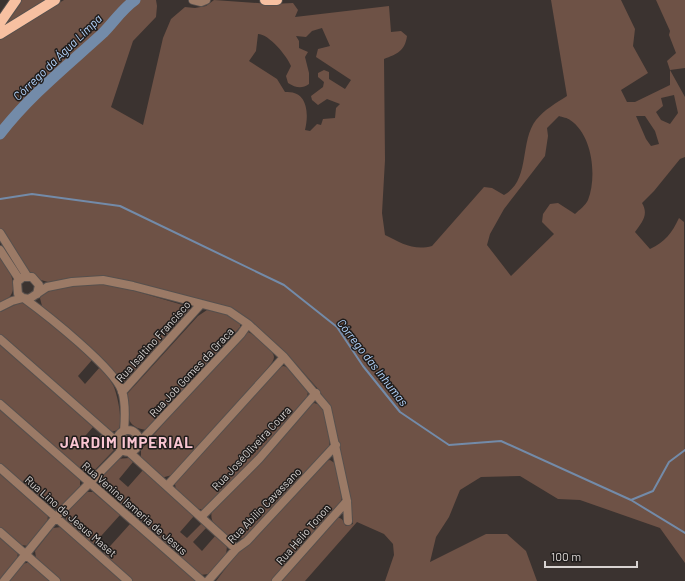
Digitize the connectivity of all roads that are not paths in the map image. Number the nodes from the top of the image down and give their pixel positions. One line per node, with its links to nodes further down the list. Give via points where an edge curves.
1 (16, 0): 7 (main road)
2 (55, 0): 8 (main road)
3 (193, 0): 4 (street)
4 (206, 0)
5 (265, 0): 6 (main road)
6 (277, 0)
7 (0, 23)
8 (0, 34)
9 (0, 233): 11 (street)
10 (0, 250): 12 (street)
11 (27, 276): 12 (street); 13 (street)
12 (19, 279): 15 (street)
13 (36, 280): 14 (street); 16 (street, via 39,285)
14 (46, 287): 16 (street); 19 (street, via 103,280)
15 (16, 290): 17 (street); 18 (street)
16 (36, 295): 17 (street); 21 (street)
17 (24, 299): 18 (street); 21 (street)
18 (12, 301): 20 (street)
19 (201, 304): 22 (street, via 229,311); 25 (street, Rua Isaltino Francisco)
20 (0, 307)
21 (39, 309): 25 (street, via 108,371)
22 (248, 324): 24 (street); 30 (street, Rua Job Gomes da Graca, via 149,434)
23 (0, 339): 30 (street, via 107,434)
24 (284, 357): 26 (street); 33 (street)
25 (122, 392): 28 (street)
26 (316, 393): 29 (street, via 328,408); 36 (street, Rua JoséOliveira Coura, via 259,459)
27 (0, 404): 32 (street, Rua Venina Ismeria de Jesus)
28 (126, 431): 30 (street); 30 (street, via 134,432)
29 (336, 445): 34 (street); 39 (street, Rua Abilio Cavassano, via 247,541)
30 (126, 446): 32 (street); 33 (street, via 138,461)
31 (0, 468): 35 (street, Rua Lino de Jesus Maset)
32 (89, 482): 35 (street); 44 (street, Rua Venina Ismeria de Jesus)
33 (167, 486): 36 (street)
34 (347, 501): 37 (street); 46 (street, Rua Helio Tonon)
35 (56, 517): 40 (street); 43 (street, Rua Lino de Jesus Maset)
36 (201, 517): 39 (street)
37 (348, 521)
38 (0, 532): 40 (street)
39 (236, 549): 45 (street, Rua Abilio Cavassano)
40 (26, 554): 41 (street); 42 (street)
41 (4, 581)
42 (56, 581)
43 (128, 581)
44 (202, 581)
45 (208, 581)
46 (276, 581)

